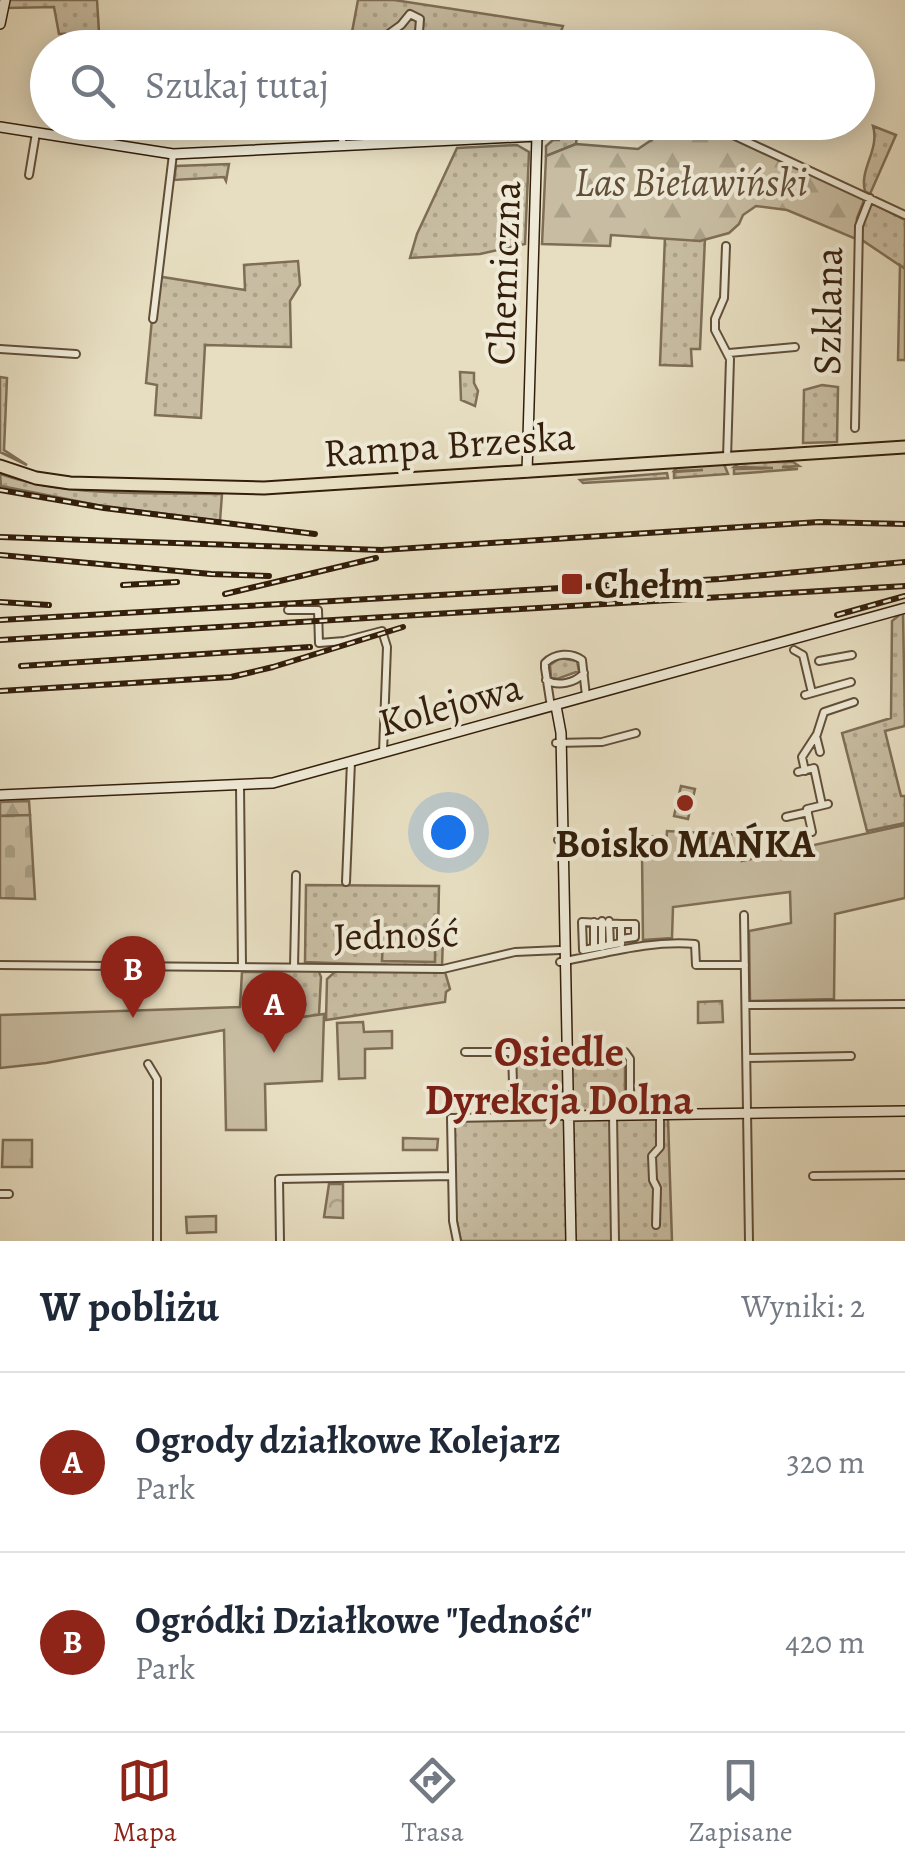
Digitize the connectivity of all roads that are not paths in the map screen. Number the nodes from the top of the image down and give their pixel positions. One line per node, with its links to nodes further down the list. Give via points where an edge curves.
1 (4, 0): 2 (street)
2 (1, 12): 3 (street)
3 (0, 24)
4 (394, 30): 5 (street, via 410,14 420,20)
5 (419, 30)
6 (0, 127): 7 (street, Chemiczna)
7 (30, 132)
8 (35, 140): 16 (street)
9 (82, 140): 15 (street, Chemiczna)
10 (342, 140): 14 (street)
11 (450, 140): 14 (street, Chemiczna)
12 (537, 140): 29 (street, Chemiczna)
13 (744, 140): 17 (street)
14 (342, 145): 15 (street, Chemiczna)
15 (173, 154): 20 (street)
16 (29, 175)
17 (870, 198): 18 (street); 25 (street, Szklana, via 858,226)
18 (905, 216)
19 (726, 246): 23 (street, via 715,330)
20 (153, 319)
21 (795, 346): 23 (street)
22 (0, 349): 24 (street)
23 (729, 353): 27 (street)
24 (76, 354)
25 (855, 428)
26 (905, 447): 27 (highway, Rampa Brzeska)
27 (726, 459): 29 (highway, Rampa Brzeska)
28 (0, 466): 29 (highway, Rampa Brzeska, via 60,482 264,488)
29 (526, 472)
30 (905, 608): 38 (street, Kolejowa)
31 (288, 610): 47 (street, via 318,610 318,643 382,631)
32 (794, 650): 37 (street, via 803,655 809,694)
33 (852, 655): 34 (street)
34 (818, 661)
35 (584, 673): 36 (street, via 559,684); 36 (street, via 579,657 559,656 545,662); 38 (street)
36 (545, 680): 40 (street)
37 (851, 682)
38 (586, 697): 40 (street, Kolejowa)
39 (854, 702): 41 (street)
40 (554, 706): 45 (street); 47 (street, Kolejowa)
41 (824, 712): 42 (street); 44 (street)
42 (812, 716)
43 (636, 733): 45 (street)
44 (816, 735): 46 (street); 51 (street, via 801,771 814,768 825,805)
45 (559, 743): 54 (street)
46 (820, 752)
47 (383, 753): 48 (street, Kolejowa)
48 (351, 762): 49 (street, Kolejowa); 57 (street)
49 (240, 786): 50 (street, Kolejowa); 66 (street)
50 (0, 795)
51 (808, 812): 52 (street); 53 (street)
52 (786, 817)
53 (812, 832)
54 (561, 840): 55 (street); 63 (street)
55 (659, 840)
56 (296, 875): 67 (street, Jedność)
57 (346, 882)
58 (744, 915): 64 (street)
59 (602, 921): 60 (street); 62 (street); 62 (street, via 582,922 583,950)
60 (621, 924): 61 (street); 61 (street, via 635,924 635,937)
61 (621, 944): 62 (street); 63 (street, Jedność); 64 (street, via 695,944 696,965)
62 (602, 947)
63 (562, 958): 67 (street, Jedność, via 515,952 443,969); 70 (street)
64 (745, 964): 69 (street)
65 (0, 966): 66 (street, Jedność)
66 (242, 966): 67 (street, Jedność)
67 (294, 967)
68 (905, 1004): 69 (street)
69 (746, 1006): 74 (street)
70 (565, 1050): 72 (street); 80 (street, via 628,1054); 81 (street)
71 (465, 1052): 72 (street)
72 (512, 1052): 82 (street)
73 (852, 1056): 74 (street)
74 (746, 1058): 78 (street)
75 (148, 1064): 87 (street, via 158,1079)
76 (905, 1111): 78 (street)
77 (660, 1114): 78 (street); 80 (street); 86 (street, via 660,1148 652,1156)
78 (748, 1114): 92 (street)
79 (613, 1115): 80 (street); 81 (street); 91 (street)
80 (630, 1115)
81 (566, 1116): 82 (street); 90 (street)
82 (514, 1117): 84 (street, via 451,1118)
83 (905, 1175): 85 (street)
84 (452, 1176): 88 (street, via 279,1179); 89 (street)
85 (814, 1176)
86 (656, 1225)
87 (157, 1241)
88 (280, 1241)
89 (457, 1241)
90 (568, 1241)
91 (616, 1241)
92 (749, 1241)

